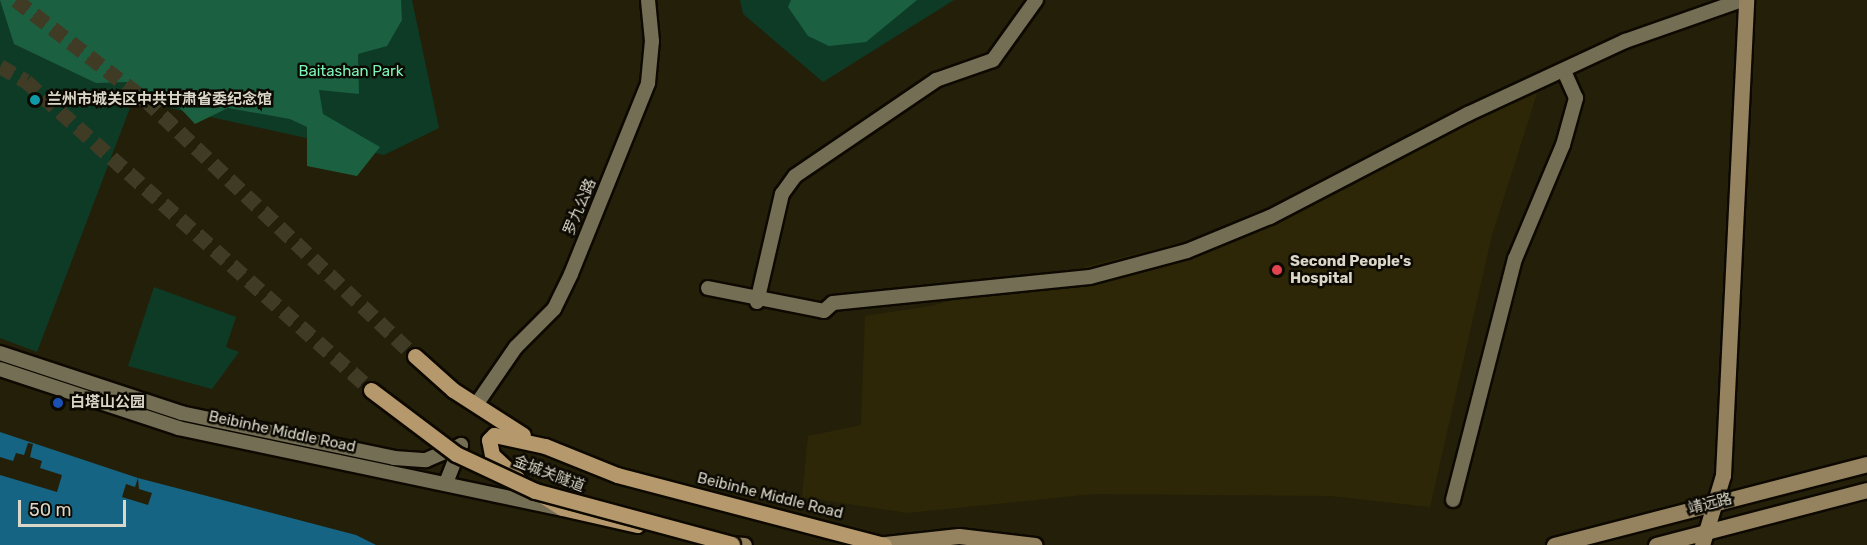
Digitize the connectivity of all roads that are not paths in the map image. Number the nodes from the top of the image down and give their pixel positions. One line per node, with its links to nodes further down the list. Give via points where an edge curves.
1 (648, 0): 11 (street, 罗九公路, via 652,41 648,83 571,274 554,309 516,347)
2 (1036, 0): 6 (street, via 993,60 936,80 795,176 782,194)
3 (1744, 0): 4 (street, via 1625,41); 17 (main road)
4 (1564, 71): 6 (street, via 1270,216 1187,252 1090,277 833,303 824,310); 16 (street, via 1575,98 1573,107 1515,259)
5 (708, 288): 6 (street)
6 (757, 302)
7 (0, 352): 14 (street, Beibinhe Middle Road, via 181,413 383,456 426,460 461,445)
8 (416, 356): 11 (main road, 金城关隧道, via 453,390)
9 (0, 369): 14 (street, Beibinhe Middle Road, via 178,428)
10 (371, 390): 21 (main road, 金城关隧道, bridge, via 456,454 535,492)
11 (478, 402): 12 (main road, 金城关隧道)
12 (545, 446): 18 (main road, via 494,435 489,448 508,472); 20 (main road, Beibinhe Middle Road, via 617,475)
13 (1867, 464): 17 (main road, 靖远路)
14 (446, 483): 18 (street, Beibinhe Middle Road)
15 (1867, 490): 19 (main road, 靖远路)
16 (1453, 500)
17 (1718, 502): 19 (main road); 23 (main road, 靖远路)
18 (562, 508): 21 (main road)
19 (1704, 539): 24 (main road, 靖远路)
20 (880, 544): 22 (main road, via 959,536)
21 (736, 545)
22 (1034, 545)
23 (1554, 545)
24 (1656, 545)

